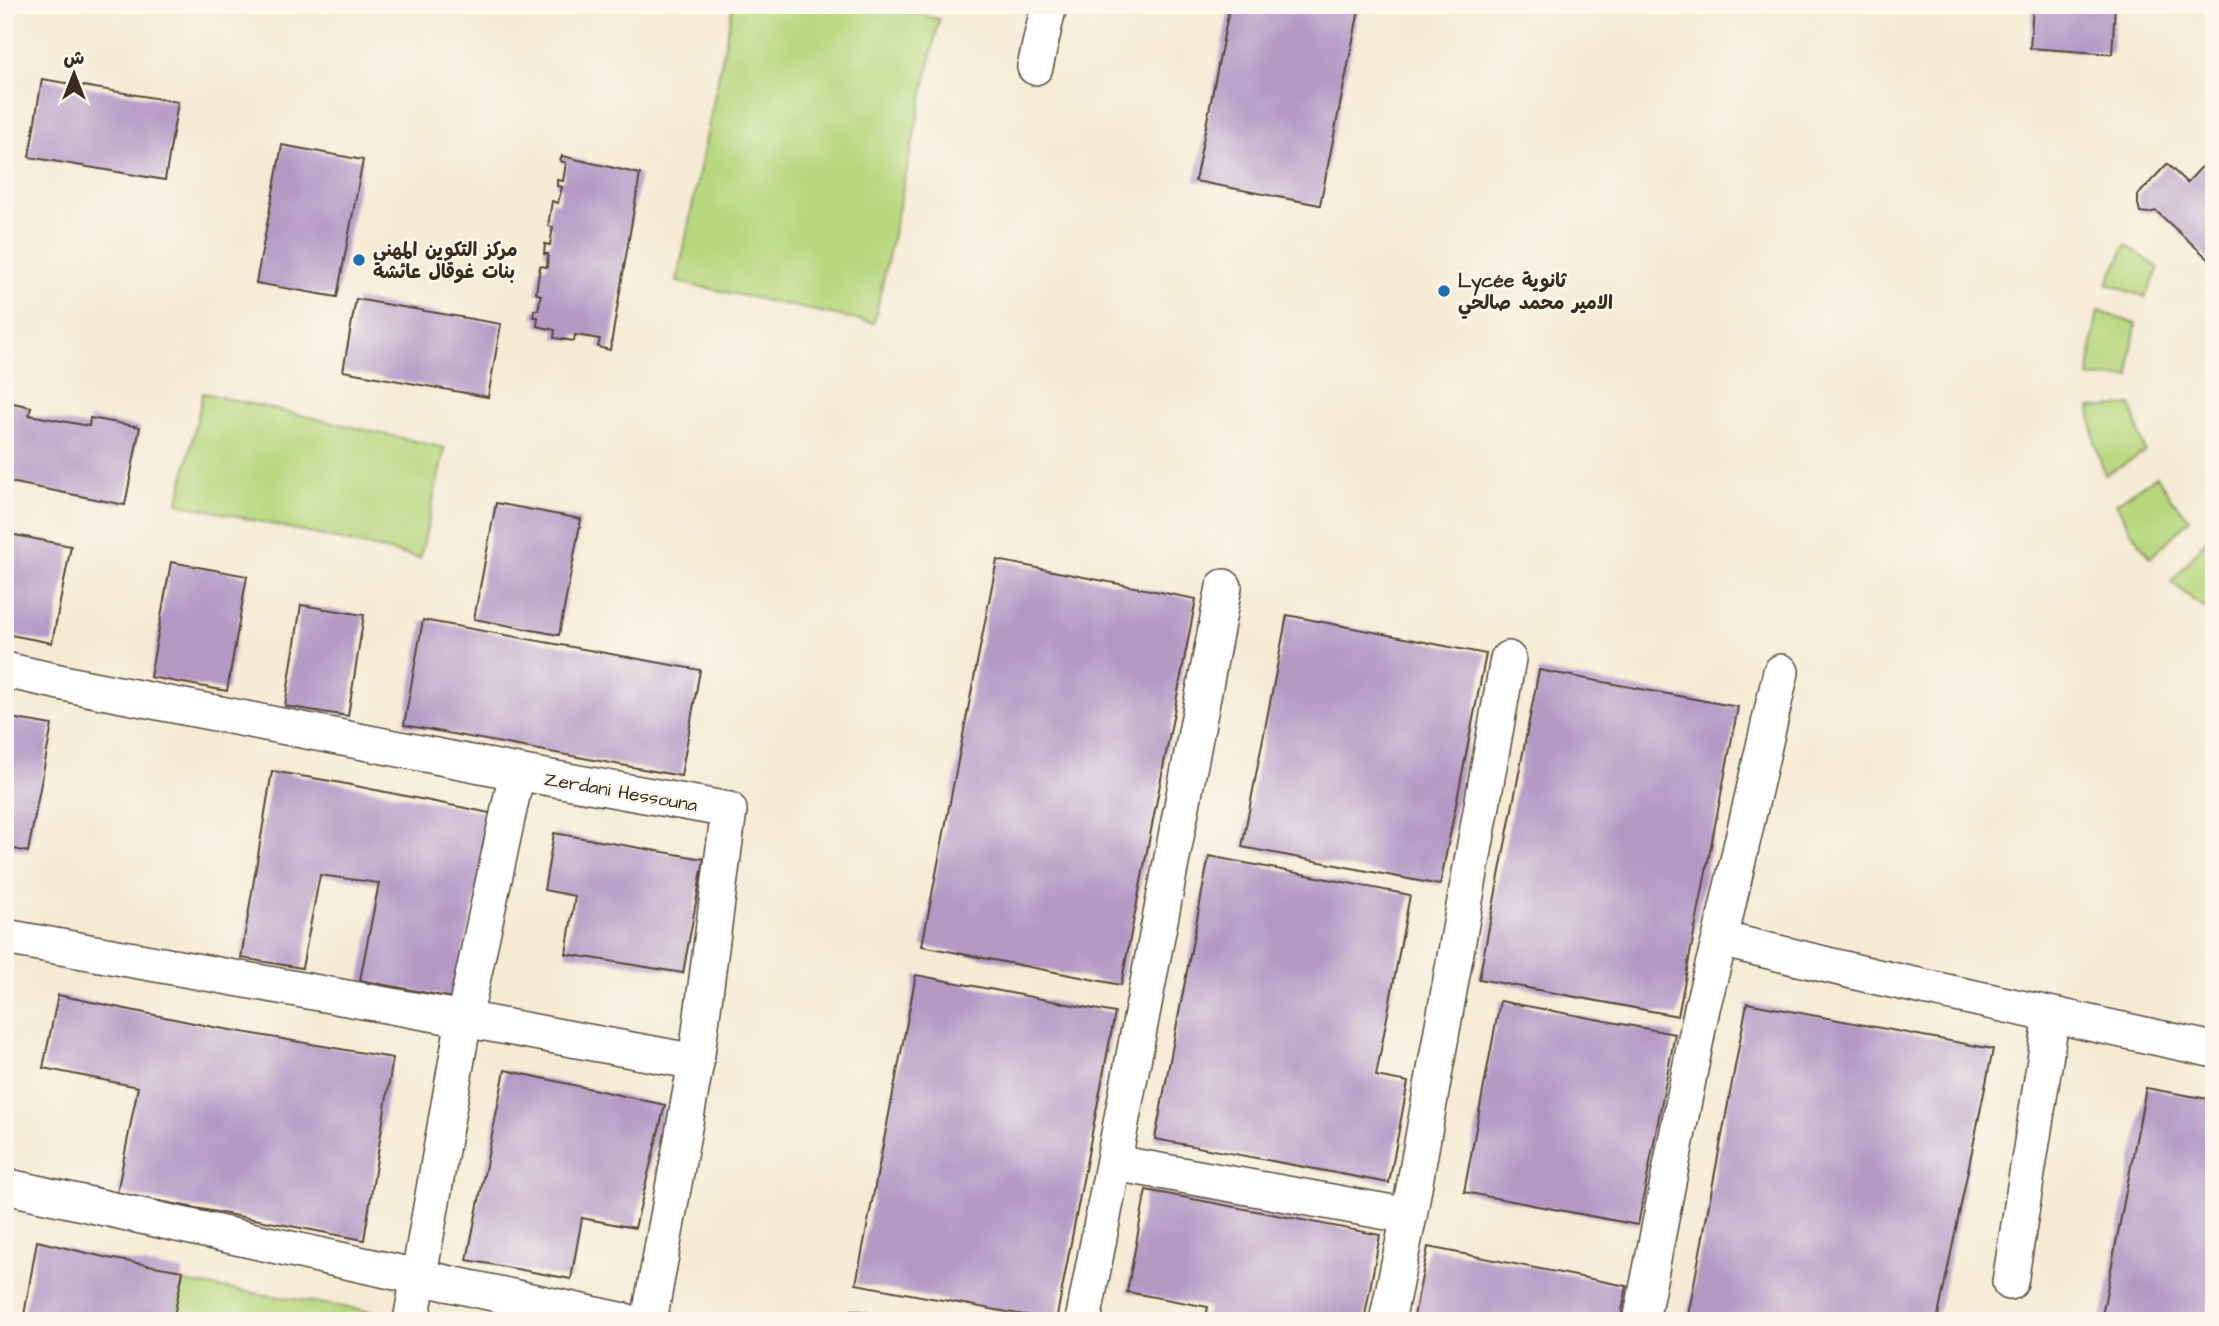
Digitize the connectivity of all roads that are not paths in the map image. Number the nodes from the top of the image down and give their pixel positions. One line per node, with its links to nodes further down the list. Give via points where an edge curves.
1 (1049, 5): 2 (street)
2 (1035, 67)
3 (1224, 587): 14 (street)
4 (1508, 659): 16 (street)
5 (5, 670): 7 (street, Zerdani Hessouna)
6 (1782, 672): 9 (street)
7 (517, 772): 11 (street); 13 (street, Zerdani Hessouna, via 729,810)
8 (5, 937): 11 (street)
9 (1720, 939): 10 (street); 24 (street, via 1702,1007)
10 (2052, 1015): 12 (street); 18 (street)
11 (464, 1018): 13 (street); 17 (street)
12 (2214, 1050)
13 (696, 1062): 21 (street, Zerdani Hessouna)
14 (1115, 1163): 16 (street); 22 (street)
15 (5, 1186): 17 (street)
16 (1409, 1216): 23 (street)
17 (418, 1278): 19 (street); 20 (street)
18 (2010, 1282)
19 (411, 1321)
20 (625, 1321)
21 (649, 1321)
22 (1083, 1321)
23 (1387, 1321)
24 (1641, 1321)

